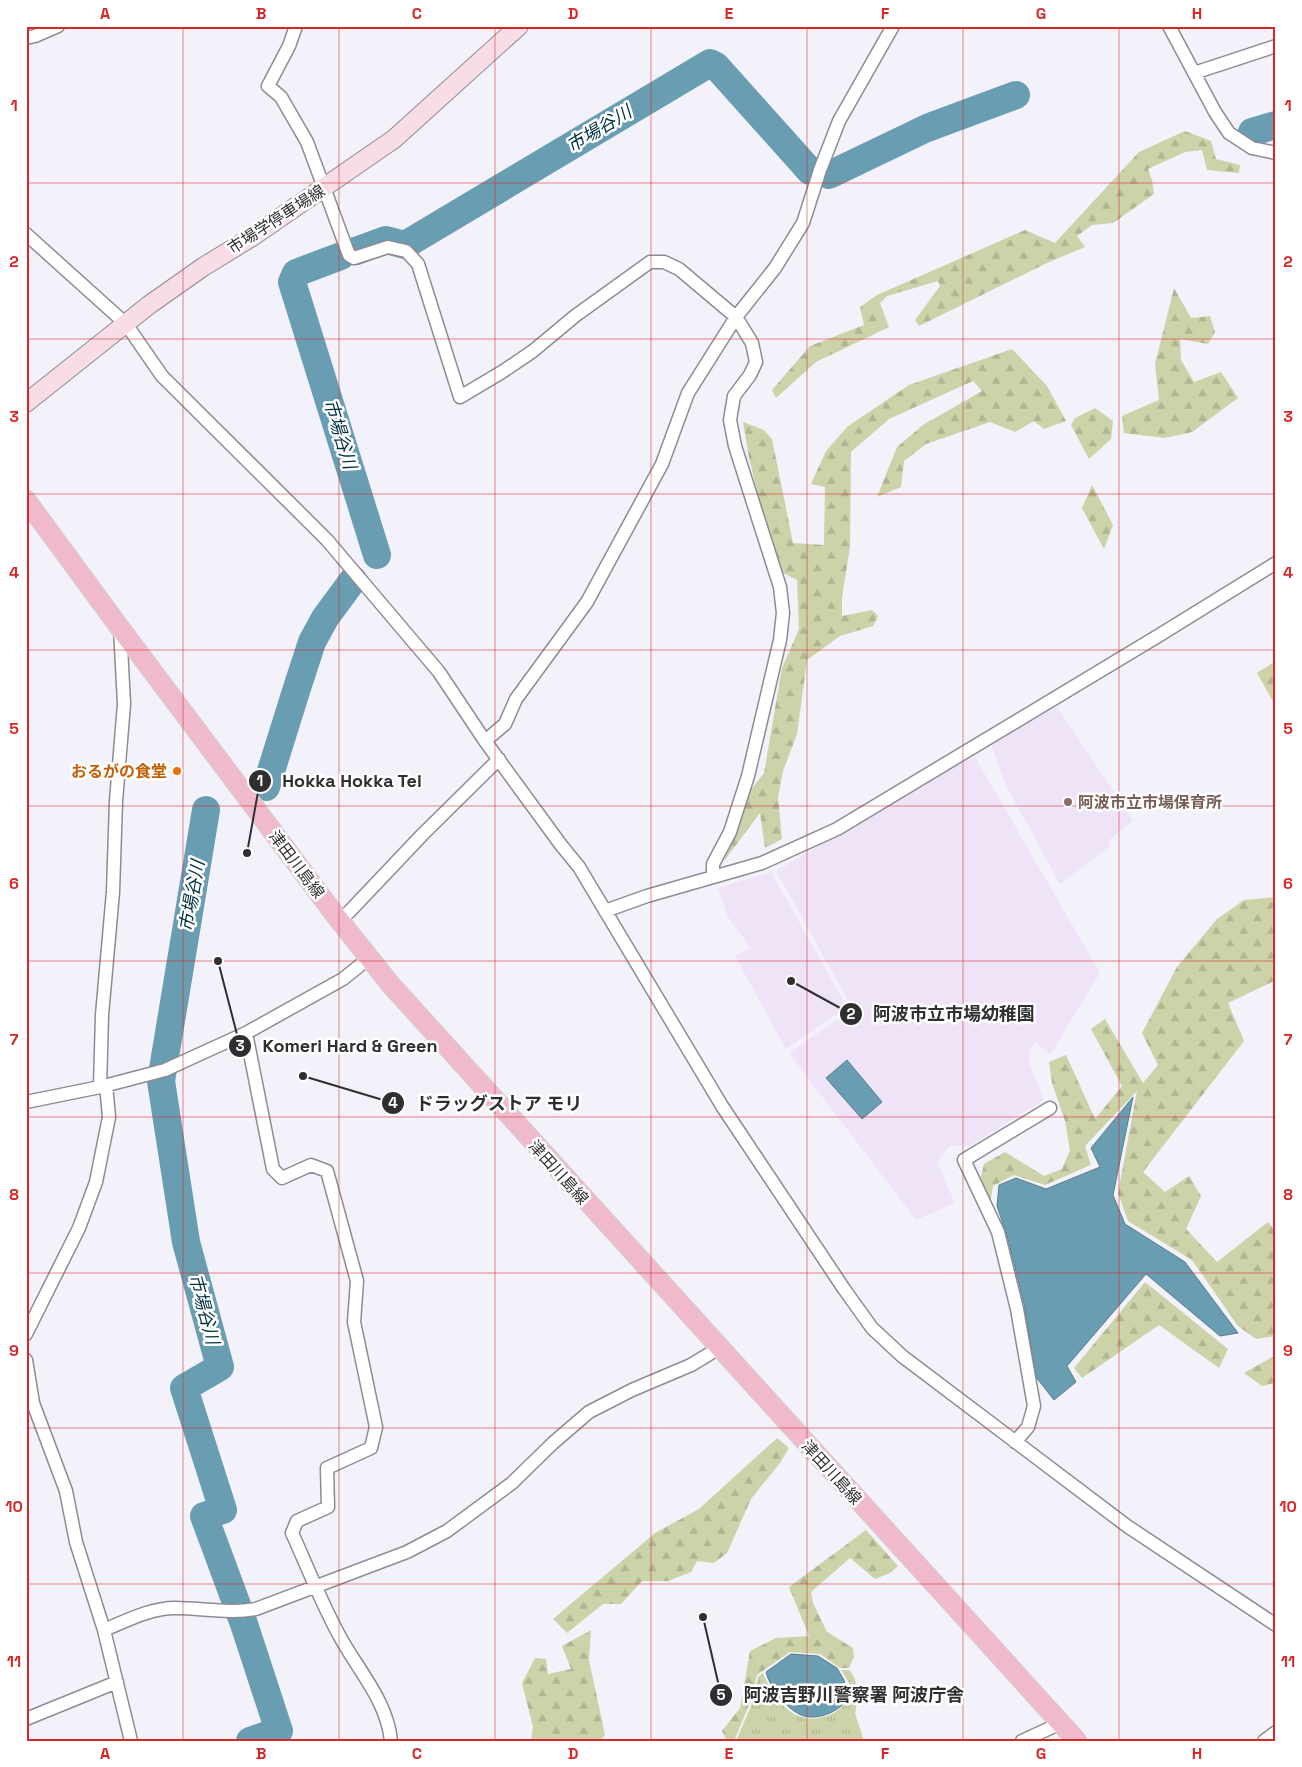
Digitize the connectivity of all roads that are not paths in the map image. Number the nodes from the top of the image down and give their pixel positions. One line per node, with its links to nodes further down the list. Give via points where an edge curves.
1 (58, 26): 6 (street)
2 (296, 26): 10 (street, via 268,86 281,97 307,142)
3 (519, 26): 10 (main road, 市場学停車場線, via 394,139)
4 (892, 26): 12 (street, via 839,121 803,224 775,268)
5 (1170, 26): 8 (street)
6 (26, 38)
7 (1276, 46): 8 (street)
8 (1194, 73): 9 (street, via 1229,133 1252,148)
9 (1276, 154)
10 (323, 188): 12 (street, via 349,255 354,258 388,247 406,251 418,264 460,397 533,351 650,262 664,262 679,269); 13 (main road, 市場学停車場線, via 203,267)
11 (26, 234): 13 (street)
12 (736, 318): 18 (street, via 688,393 662,464 587,602 516,699 505,724); 20 (street, via 752,343 756,362 734,396 730,420 780,587 783,613 780,640 748,776 730,832 713,864)
13 (126, 324): 14 (main road, 市場学停車場線); 18 (street, via 162,376 327,540 439,672)
14 (26, 403)
15 (26, 500): 17 (main road, 津田川島線)
16 (1276, 563): 20 (street, via 837,829 762,863)
17 (120, 628): 22 (main road, 津田川島線); 25 (street, via 124,704 102,1015)
18 (485, 741): 19 (street)
19 (499, 759): 21 (street, via 579,867); 22 (street)
20 (713, 877): 21 (street)
21 (605, 911): 31 (street, via 722,1106 872,1328 902,1356)
22 (339, 920): 23 (main road, 津田川島線)
23 (369, 958): 24 (street, via 343,980); 29 (main road, 津田川島線)
24 (246, 1033): 25 (street, via 161,1071); 32 (street, via 273,1169 282,1178 311,1165 327,1171 357,1281 354,1322 376,1427 371,1448 327,1468 328,1507 298,1521 292,1533)
25 (103, 1086): 26 (street); 28 (street, via 109,1117 96,1182 79,1228)
26 (26, 1102)
27 (1050, 1108): 31 (street, via 964,1160 998,1232 1017,1309 1034,1406 1028,1427)
28 (26, 1334)
29 (719, 1348): 32 (street, via 691,1365 589,1412 512,1483 447,1530 407,1552); 37 (main road, 津田川島線)
30 (26, 1360): 34 (street, via 33,1403 66,1491 76,1542)
31 (1015, 1442): 33 (street, via 1127,1526)
32 (316, 1586): 34 (street, via 256,1609 173,1608 141,1615); 40 (street, via 338,1634 384,1711)
33 (1276, 1625)
34 (104, 1630): 35 (street)
35 (117, 1682): 36 (street); 39 (street)
36 (26, 1719)
37 (1061, 1723): 41 (street); 42 (main road, 津田川島線)
38 (1276, 1732): 43 (street)
39 (131, 1741)
40 (391, 1741)
41 (1022, 1741)
42 (1077, 1741)
43 (1264, 1741)

